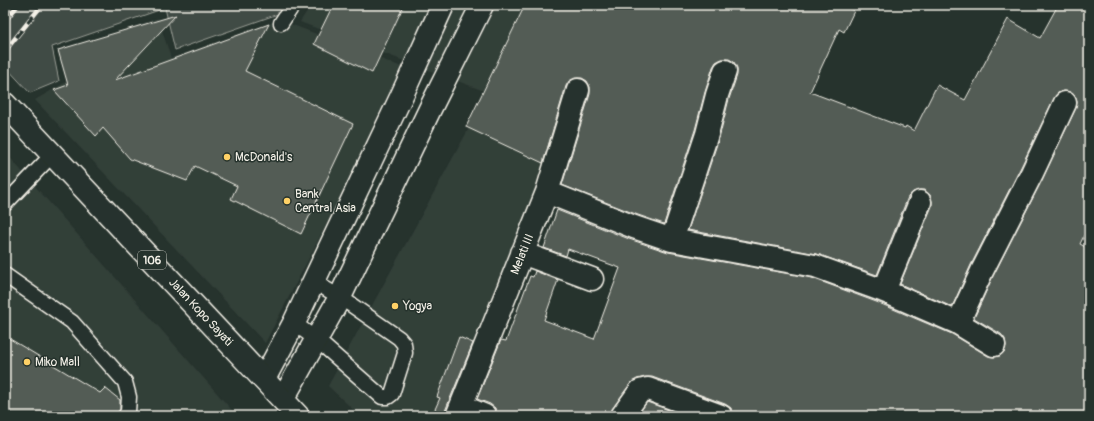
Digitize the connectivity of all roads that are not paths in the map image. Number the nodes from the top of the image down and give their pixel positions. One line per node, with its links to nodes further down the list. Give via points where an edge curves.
1 (293, 5): 4 (lane)
2 (443, 5): 7 (street)
3 (482, 5): 10 (street)
4 (281, 23)
5 (725, 71): 15 (street)
6 (578, 90): 12 (street, Melati III)
7 (402, 95): 10 (street); 19 (street)
8 (1065, 103): 23 (street)
9 (6, 106): 11 (street, Jalan Kopo Sayati / 106)
10 (430, 109): 21 (street)
11 (52, 155): 14 (lane); 26 (street, Jalan Kopo Sayati / 106)
12 (547, 192): 15 (street); 16 (street, Melati III)
13 (920, 202): 20 (street)
14 (5, 204)
15 (672, 240): 20 (street, via 815,266)
16 (522, 253): 18 (street); 28 (street, Melati III)
17 (5, 275): 29 (lane, via 72,322 125,382 129,397 128,412)
18 (592, 279)
19 (314, 282): 21 (lane); 22 (street)
20 (884, 291): 23 (street)
21 (340, 297): 24 (street); 24 (lane, via 404,344 405,353 392,394 382,397)
22 (294, 323): 24 (lane); 26 (street)
23 (958, 323): 25 (street)
24 (317, 340): 27 (street)
25 (994, 345)
26 (264, 379): 27 (street, Jalan Kopo Sayati / 106)
27 (283, 399): 30 (street, Jalan Kopo Sayati / 106)
28 (459, 411): 31 (street)
29 (125, 416)
30 (298, 416)
31 (485, 416)
32 (622, 416): 33 (street, via 640,391 648,389)
33 (722, 416)

